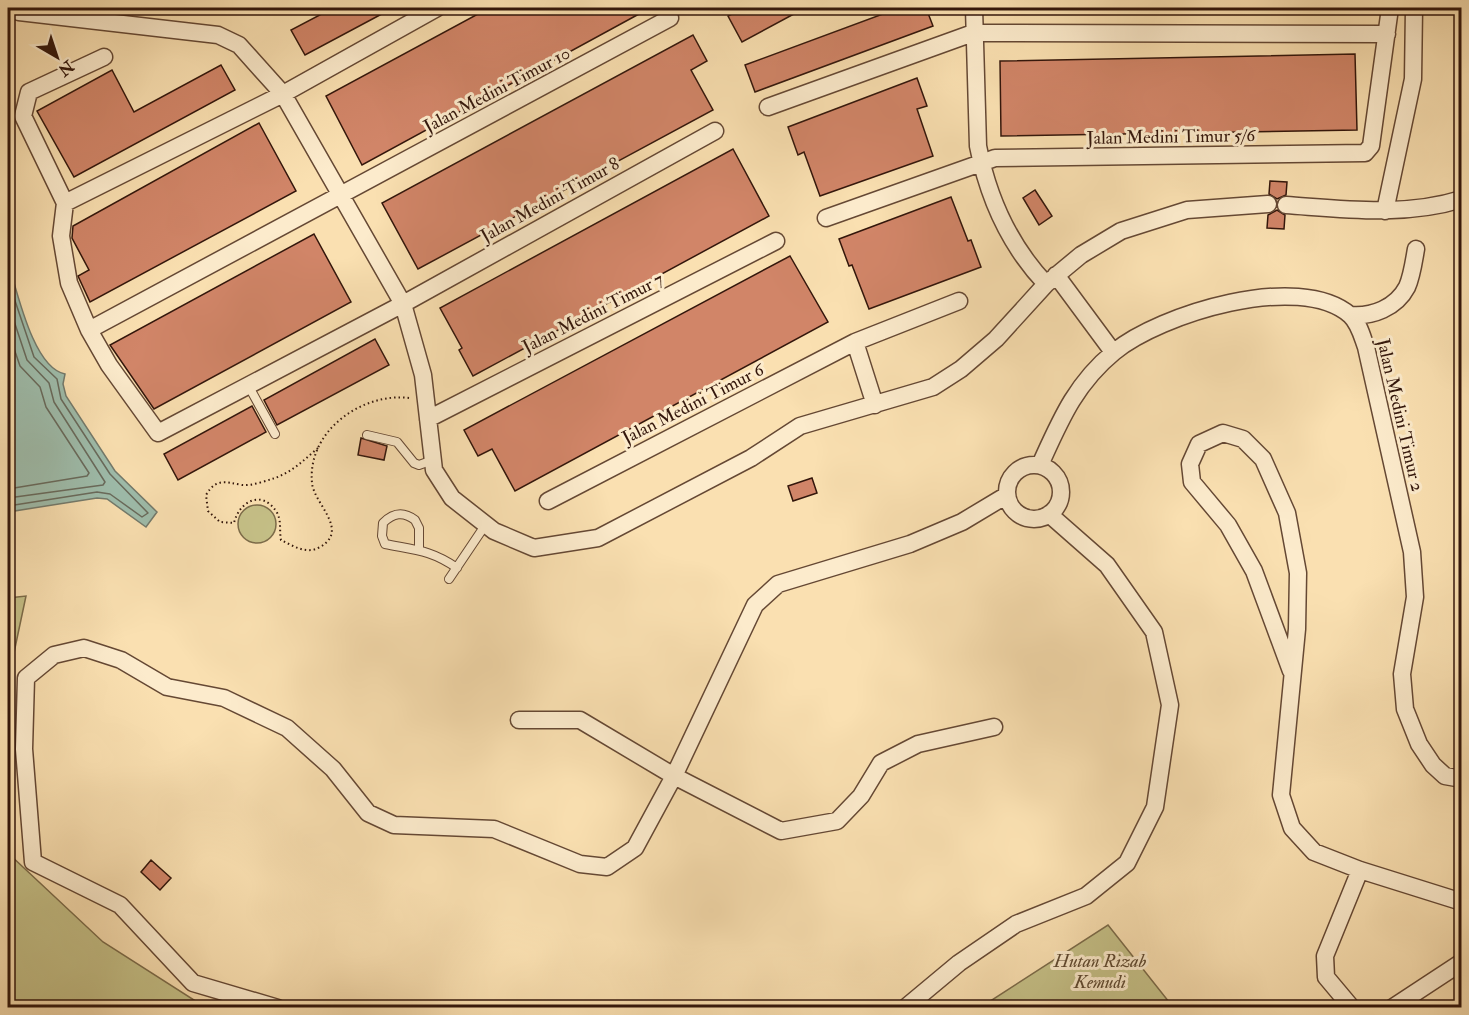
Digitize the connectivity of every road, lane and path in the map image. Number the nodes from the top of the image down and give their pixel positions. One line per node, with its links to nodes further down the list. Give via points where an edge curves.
1 (14, 8): 10 (street, via 19,12 218,35 239,45)
2 (436, 8): 10 (street)
3 (974, 8): 7 (street)
4 (1390, 8): 8 (street)
5 (1414, 8): 19 (street, via 1413,80)
6 (670, 18): 14 (street, Jalan Medini Timur 10)
7 (973, 33): 8 (street); 11 (street); 13 (street)
8 (1387, 34): 13 (street, Jalan Medini Timur 5/6, via 1371,146 1361,154 995,158)
9 (104, 57): 16 (street, via 29,92 23,116)
10 (283, 94): 14 (street); 16 (street)
11 (768, 107)
12 (715, 131): 25 (street, Jalan Medini Timur 8)
13 (981, 162): 20 (street, Jalan Medini Timur 5/6); 23 (street, via 992,199 1008,231 1034,271)
14 (342, 196): 25 (street); 27 (street, Jalan Medini Timur 10)
15 (1461, 199): 19 (street, via 1437,207)
16 (65, 203): 27 (street, via 61,236 69,283)
17 (1268, 204): 23 (street, via 1187,210 1121,231 1081,255)
18 (1286, 205): 19 (street)
19 (1385, 211)
20 (826, 218)
21 (776, 241): 32 (street, Jalan Medini Timur 7)
22 (1416, 249): 26 (street, via 1407,287 1390,306 1377,313)
23 (1051, 280): 29 (street); 31 (street, via 996,339 961,369 933,387)
24 (959, 301): 28 (street, Jalan Medini Timur 6)
25 (403, 304): 30 (street, Jalan Medini Timur 8); 32 (street, via 423,375)
26 (1350, 315): 29 (street, via 1312,300 1274,295 1207,308 1141,333); 49 (street, Jalan Medini Timur 2, via 1366,347 1412,552 1415,597 1402,674 1405,709 1432,765 1445,776)
27 (89, 330): 30 (street, Jalan Medini Timur 8, via 108,365 158,433)
28 (855, 342): 31 (street); 39 (street, Jalan Medini Timur 6)
29 (1113, 352): 37 (street, via 1071,398)
30 (248, 385): 33 (lane)
31 (875, 405): 41 (street, via 800,426 751,458 598,537 534,548)
32 (427, 412): 35 (path, via 398,397 357,409 338,420); 36 (street)
33 (275, 434)
34 (367, 435): 36 (lane, via 397,442 419,465)
35 (318, 448): 35 (path, via 312,482 332,523 332,532 320,548 310,551 281,540 280,518 266,503 245,503 237,510 234,523 220,522 208,512 206,495 216,483 224,480 243,485 276,478)
36 (433, 460): 41 (street, via 452,498)
37 (1040, 465): 38 (street, via 1027,465 1016,472); 40 (street, via 1057,477 1061,486 1061,497)
38 (1007, 495): 40 (street, via 1011,506 1028,518); 48 (street, via 962,522 910,544 778,584 754,605)
39 (548, 501)
40 (1049, 514): 54 (street, via 1107,565 1154,632 1170,705 1155,807 1127,862 1086,896 1016,924 959,963)
41 (486, 524): 43 (lane)
42 (419, 550): 42 (lane, via 385,544 381,536 383,523 400,514 416,520); 43 (lane, via 433,553)
43 (457, 568): 44 (lane)
44 (449, 579)
45 (1291, 671): 45 (street, via 1298,573 1287,513 1263,459 1243,440 1223,434 1199,444 1190,464 1192,482 1228,525 1254,571); 50 (street, via 1281,795 1293,828 1314,852)
46 (519, 720): 48 (street, via 580,720)
47 (994, 727): 48 (street, via 918,744 881,763 861,796 837,821 808,828 781,831)
48 (674, 776): 53 (street, via 635,848 607,867 580,864 494,829 394,825 368,813 333,769 287,728 224,698 167,687 121,660 84,648 54,655 26,678 24,749 33,862 120,905 193,983)
49 (1461, 779)
50 (1360, 870): 51 (street); 55 (street, via 1325,956 1326,977)
51 (1461, 902)
52 (1461, 962): 56 (street)
53 (278, 1008)
54 (905, 1008)
55 (1352, 1008)
56 (1392, 1008)

